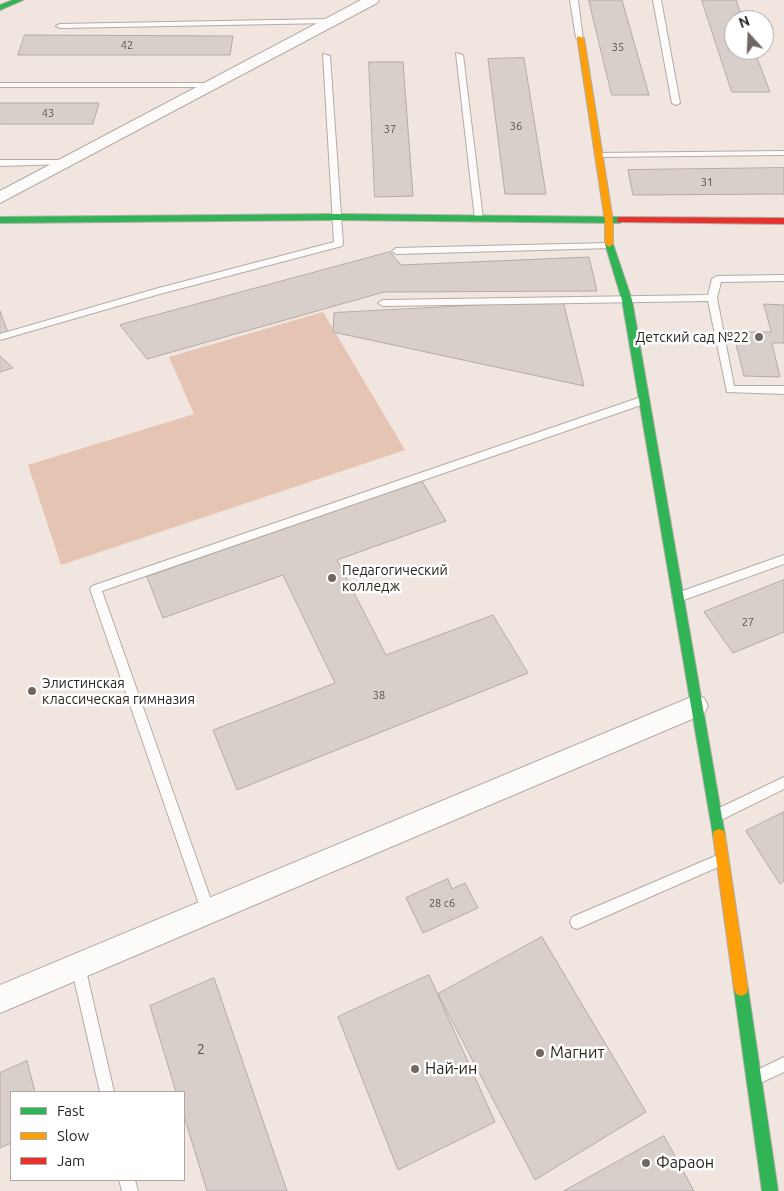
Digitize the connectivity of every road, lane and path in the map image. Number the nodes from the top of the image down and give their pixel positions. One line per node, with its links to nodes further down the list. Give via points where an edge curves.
1 (19, 0): 5 (street)
2 (372, 0): 6 (street)
3 (574, 0): 8 (lane)
4 (657, 0): 13 (lane)
5 (0, 8)
6 (329, 21): 7 (lane); 12 (street)
7 (60, 26)
8 (580, 38): 15 (street)
9 (459, 55): 20 (lane)
10 (326, 56): 19 (lane)
11 (0, 85): 12 (lane)
12 (211, 85): 16 (street)
13 (676, 103)
14 (784, 153): 15 (lane)
15 (598, 155): 22 (street)
16 (67, 162): 17 (lane); 18 (street)
17 (0, 163)
18 (0, 198)
19 (336, 217): 20 (street); 21 (street); 30 (lane, via 339,244)
20 (479, 219): 22 (street)
21 (0, 220)
22 (609, 221): 23 (street); 24 (street)
23 (784, 222)
24 (609, 246): 25 (lane); 28 (street)
25 (396, 251)
26 (784, 278): 27 (lane, via 717,279)
27 (712, 298): 28 (lane); 31 (lane, via 730,389)
28 (627, 300): 29 (lane); 32 (street)
29 (383, 302)
30 (0, 337)
31 (784, 390)
32 (644, 400): 34 (street); 39 (lane, via 96,589)
33 (784, 559): 34 (lane)
34 (678, 597): 35 (street)
35 (696, 706): 37 (street); 39 (street)
36 (784, 783): 37 (lane)
37 (716, 816): 38 (street)
38 (723, 859): 40 (lane); 44 (street)
39 (208, 911): 41 (street)
40 (577, 922)
41 (78, 966): 42 (street); 45 (lane)
42 (0, 999)
43 (784, 1064): 44 (lane)
44 (754, 1079): 46 (street)
45 (107, 1091)
46 (770, 1191)

